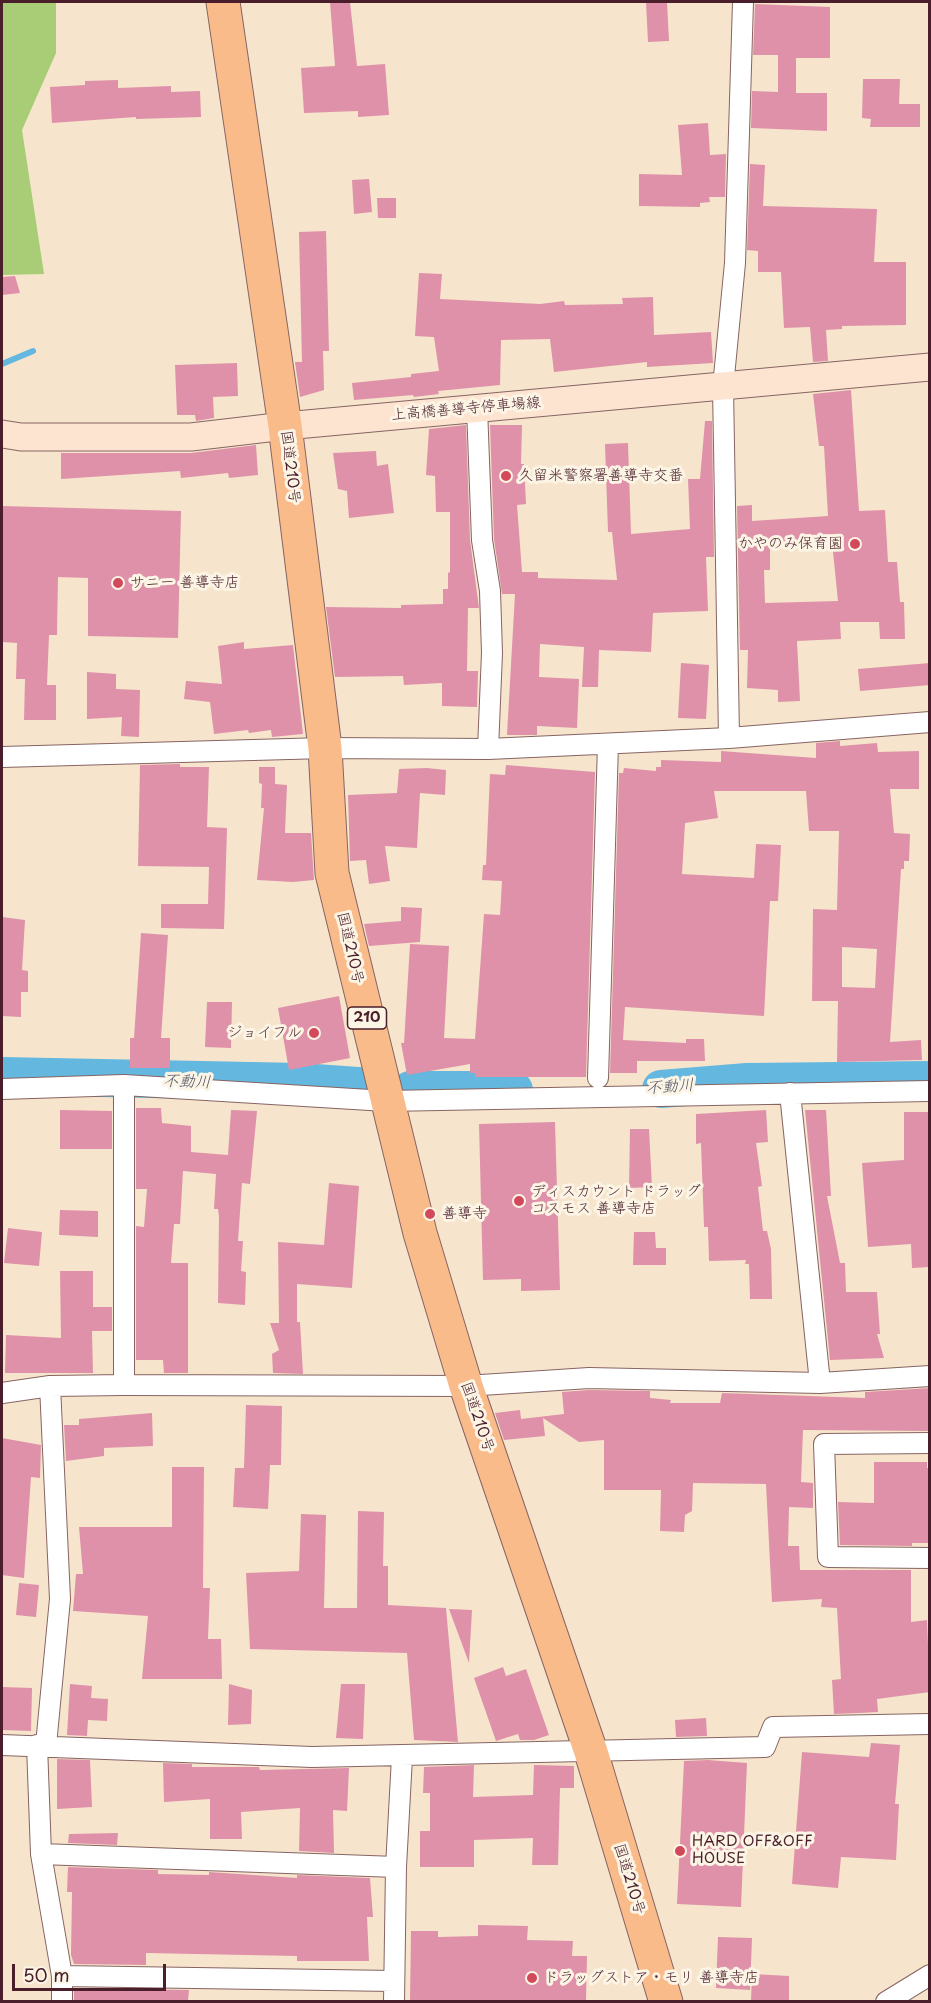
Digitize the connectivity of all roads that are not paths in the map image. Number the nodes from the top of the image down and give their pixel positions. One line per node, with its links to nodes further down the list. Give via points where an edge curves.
1 (224, 2): 6 (highway, 国道210号 / 210)
2 (743, 2): 4 (street, via 735,263)
3 (930, 367): 4 (main road, 上高橋善導寺停車場線)
4 (723, 387): 5 (main road, 上高橋善導寺停車場線); 9 (street)
5 (477, 408): 6 (main road, 上高橋善導寺停車場線); 12 (street, via 482,540 490,591 492,653)
6 (285, 426): 7 (main road, 上高橋善導寺停車場線, via 191,437); 11 (highway, 国道210号 / 210)
7 (2, 434)
8 (930, 722): 9 (street)
9 (729, 738): 10 (street)
10 (608, 744): 12 (street); 14 (street)
11 (325, 747): 12 (street); 13 (street); 19 (highway, 国道210号 / 210, via 332,873)
12 (488, 749)
13 (2, 757)
14 (598, 1078)
15 (124, 1085): 16 (street); 19 (street); 22 (street)
16 (2, 1089)
17 (930, 1091): 18 (street)
18 (790, 1093): 19 (street); 21 (street)
19 (386, 1101): 24 (highway, 国道210号 / 210)
20 (930, 1376): 21 (street)
21 (820, 1383): 24 (street, via 588,1378)
22 (124, 1385): 23 (street); 24 (street)
23 (50, 1386): 25 (street); 30 (street, via 60,1599)
24 (466, 1386): 31 (highway, 国道210号 / 210)
25 (2, 1393)
26 (930, 1443): 27 (street, via 824,1444 828,1557)
27 (930, 1558)
28 (930, 1724): 31 (street, via 773,1727 765,1747)
29 (2, 1745): 30 (street)
30 (42, 1745): 32 (street); 33 (street)
31 (591, 1752): 32 (street); 40 (highway, 国道210号 / 210)
32 (402, 1757): 34 (street)
33 (41, 1854): 34 (street); 36 (street)
34 (396, 1867): 37 (street)
35 (930, 1975): 41 (street)
36 (62, 1976): 37 (street); 38 (street)
37 (394, 1981): 39 (street)
38 (62, 2001)
39 (394, 2001)
40 (666, 2001)
41 (886, 2001)

